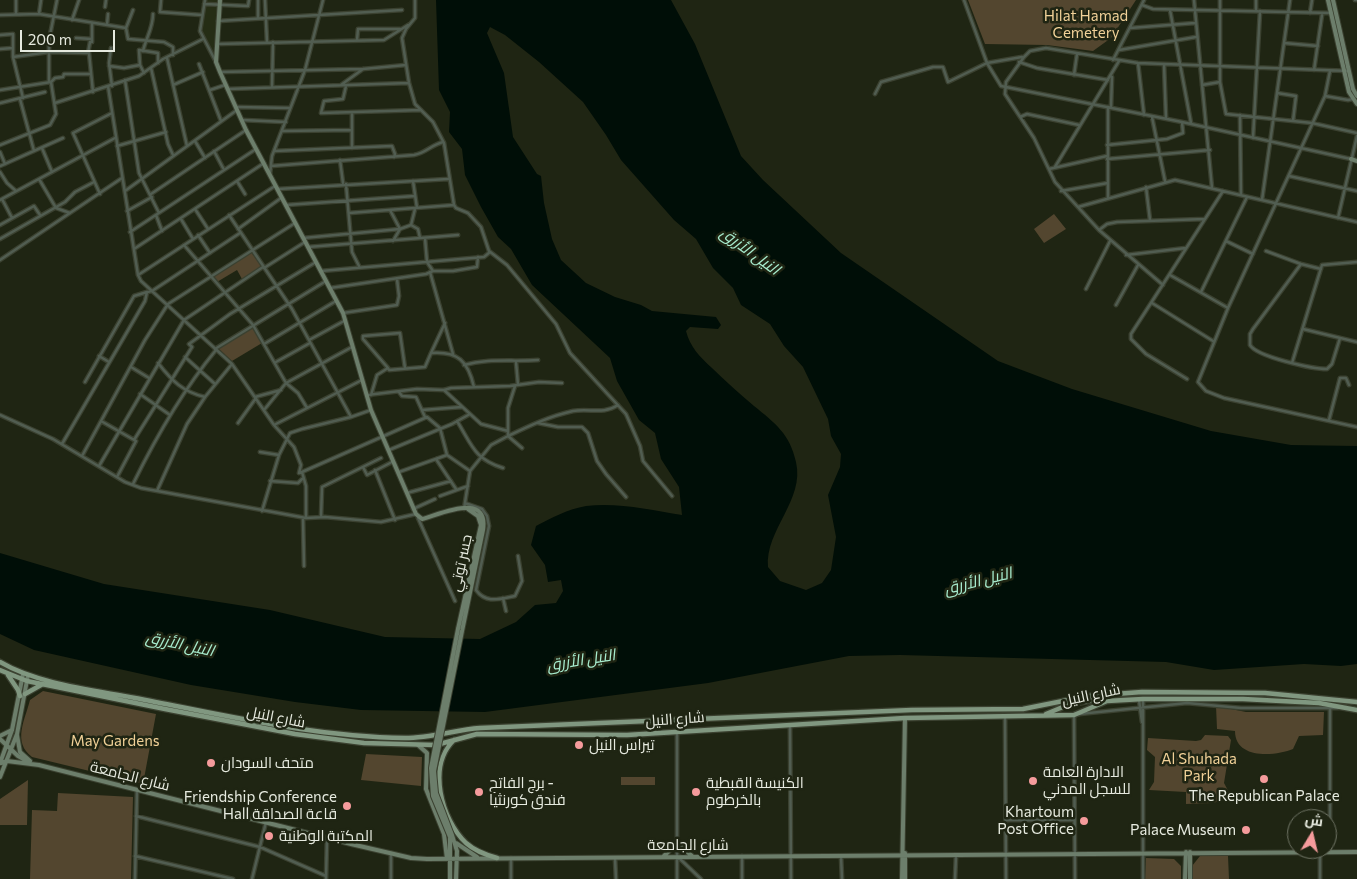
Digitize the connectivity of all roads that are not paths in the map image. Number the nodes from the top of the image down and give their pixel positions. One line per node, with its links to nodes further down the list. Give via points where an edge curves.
1 (16, 0): 34 (street)
2 (41, 0): 35 (street)
3 (57, 0): 42 (street)
4 (79, 0): 45 (street)
5 (106, 0): 24 (street)
6 (161, 0): 41 (street, via 160,12)
7 (249, 0): 22 (street, via 248,6)
8 (258, 0): 43 (street)
9 (265, 0): 44 (street)
10 (323, 0): 38 (street)
11 (415, 0): 50 (street, via 415,18)
12 (964, 0): 86 (street)
13 (1144, 0): 23 (street)
14 (1194, 0): 25 (street)
15 (1220, 0): 26 (street)
16 (1256, 0): 30 (street)
17 (1290, 0): 31 (street)
18 (1312, 0): 32 (street)
19 (1328, 0): 33 (main road)
20 (1333, 0): 106 (main road)
21 (204, 2): 22 (street); 41 (street)
22 (220, 3): 46 (main road)
23 (1142, 5): 29 (street); 53 (street)
24 (106, 7)
25 (1194, 9): 26 (street); 29 (street); 47 (street)
26 (1220, 9): 30 (street); 95 (street)
27 (133, 10): 52 (street)
28 (402, 10): 38 (street)
29 (1170, 10): 51 (street)
30 (1258, 11): 31 (street); 98 (street)
31 (1289, 12): 32 (street); 66 (street)
32 (1310, 13): 39 (street)
33 (1331, 13): 39 (street); 106 (main road)
34 (16, 14): 35 (street); 40 (street)
35 (39, 14): 42 (street)
36 (108, 14): 49 (street)
37 (153, 14): 63 (street, via 152,30)
38 (319, 14): 44 (street); 60 (street)
39 (1322, 14): 68 (street)
40 (0, 15)
41 (202, 15): 59 (street, via 200,31)
42 (52, 17): 45 (street); 74 (street)
43 (258, 18): 44 (street); 46 (street)
44 (266, 18): 64 (street)
45 (72, 20): 48 (street)
46 (218, 21): 67 (main road)
47 (1195, 23): 51 (street); 56 (street)
48 (92, 24): 49 (street); 58 (street)
49 (107, 25): 52 (street)
50 (409, 25): 54 (street); 92 (street, via 402,38)
51 (1173, 25): 53 (street); 62 (street)
52 (126, 28): 63 (street, via 128,39)
53 (1130, 28): 72 (street)
54 (401, 29): 61 (street, via 388,39); 61 (street, via 358,29)
55 (0, 35): 69 (street, via 13,34)
56 (1197, 37): 62 (street); 94 (street)
57 (76, 38): 58 (street)
58 (92, 39): 75 (street)
59 (203, 39): 77 (street); 83 (street)
60 (313, 40): 61 (street); 65 (street); 101 (street)
61 (357, 40)
62 (1176, 40): 72 (street); 90 (street)
63 (145, 41): 73 (street); 77 (street, via 170,45)
64 (267, 42): 65 (street); 67 (street)
65 (273, 42): 100 (street)
66 (1284, 43): 68 (street); 99 (street)
67 (218, 44): 83 (main road)
68 (1318, 46): 102 (street)
69 (13, 48): 71 (street); 78 (street)
70 (111, 48): 93 (street)
71 (0, 49)
72 (1119, 50): 81 (street)
73 (143, 51): 85 (street, via 158,53); 91 (street, via 139,51)
74 (49, 52): 75 (street); 78 (street); 113 (street)
75 (88, 53): 108 (street)
76 (1077, 54): 79 (street, via 1039,48); 81 (street); 109 (street)
77 (173, 55): 80 (street)
78 (13, 57): 118 (street)
79 (1024, 57): 84 (street); 86 (street)
80 (167, 58): 85 (street); 116 (street)
81 (1112, 60): 82 (street)
82 (1119, 61): 87 (street); 110 (street)
83 (216, 62): 105 (main road)
84 (1020, 62): 109 (street); 122 (street)
85 (158, 63): 96 (street)
86 (987, 63): 122 (street, via 999,84); 131 (street, via 948,82 944,67 934,67 881,82)
87 (1138, 63): 89 (street); 145 (street)
88 (199, 64): 104 (street)
89 (1164, 64): 90 (street); 150 (street)
90 (1181, 64): 94 (street); 158 (street)
91 (140, 65): 93 (street); 107 (street)
92 (406, 65): 97 (street); 115 (street)
93 (109, 66): 119 (street)
94 (1200, 66): 95 (street); 117 (street)
95 (1220, 66): 98 (street); 114 (street)
96 (151, 68): 107 (street); 164 (street)
97 (363, 69): 101 (street); 120 (street)
98 (1257, 69): 99 (street); 147 (street)
99 (1280, 69): 102 (street); 130 (street)
100 (272, 70): 101 (street); 105 (street); 124 (street)
101 (305, 70): 125 (street)
102 (1314, 70): 103 (street)
103 (1330, 71): 106 (street); 132 (street)
104 (203, 72): 116 (street); 127 (street)
105 (220, 72): 123 (main road)
106 (1347, 72): 134 (main road)
107 (144, 73): 111 (street)
108 (91, 74): 113 (street, via 64,74); 129 (street)
109 (1074, 75): 112 (street)
110 (1112, 75): 112 (street); 139 (street)
111 (125, 80): 119 (street); 172 (street)
112 (1108, 80): 136 (street)
113 (50, 81): 118 (street); 135 (street)
114 (1220, 82): 117 (street); 146 (street, via 1226,114)
115 (409, 84): 121 (street); 142 (street, via 414,101)
116 (173, 85): 179 (street)
117 (1202, 85): 160 (street)
118 (20, 86): 126 (street); 133 (street)
119 (110, 86): 129 (street); 143 (street)
120 (340, 86): 121 (street); 125 (street)
121 (346, 86): 144 (street, via 343,99 324,101 321,113)
122 (1005, 86): 136 (street); 148 (street, via 1007,98)
123 (226, 87): 124 (street); 127 (street); 140 (main road)
124 (272, 87): 125 (street)
125 (299, 87): 141 (street)
126 (0, 90)
127 (210, 90): 154 (street)
128 (45, 92): 133 (street)
129 (94, 92): 135 (street)
130 (1277, 93): 151 (street); 153 (street, via 1296,96)
131 (875, 94)
132 (1326, 96): 134 (street); 157 (street)
133 (21, 98): 137 (street); 165 (street)
134 (1355, 98): 138 (main road)
135 (55, 103): 165 (street, via 53,122)
136 (1094, 103): 139 (street); 159 (street)
137 (0, 104)
138 (1357, 104)
139 (1110, 107): 145 (street); 177 (street)
140 (238, 108): 141 (street); 152 (main road); 154 (street)
141 (290, 108): 155 (street)
142 (422, 110): 144 (street); 174 (street, via 433,122)
143 (112, 113): 169 (street); 191 (street, via 73,133)
144 (352, 113): 162 (street)
145 (1144, 115): 149 (street)
146 (1240, 115): 147 (street); 167 (street)
147 (1255, 116): 151 (street); 170 (street)
148 (1020, 117): 159 (street, via 1027,114); 204 (street)
149 (1152, 117): 150 (street); 171 (street)
150 (1166, 118): 156 (street)
151 (1273, 119): 153 (street); 175 (street)
152 (242, 120): 155 (street); 161 (main road)
153 (1293, 121): 157 (street)
154 (221, 122): 173 (street)
155 (286, 122): 163 (street)
156 (1182, 122): 158 (street); 171 (street, via 1183,133)
157 (1312, 123): 166 (street); 183 (street)
158 (1191, 124): 160 (street)
159 (1080, 125): 202 (street)
160 (1207, 127): 167 (street); 184 (street)
161 (246, 130): 181 (main road); 185 (street)
162 (352, 130): 163 (street); 182 (street)
163 (283, 131): 186 (street)
164 (166, 132): 172 (street); 189 (street)
165 (29, 134): 176 (street); 188 (street)
166 (1357, 134): 195 (street)
167 (1242, 135): 170 (street); 231 (street)
168 (63, 138): 180 (street)
169 (116, 138): 178 (street); 191 (street)
170 (1252, 138): 175 (street)
171 (1156, 140): 177 (street); 190 (street)
172 (135, 141): 178 (street); 211 (street)
173 (195, 141): 179 (street); 193 (street)
174 (443, 142): 192 (street, via 422,154); 212 (street)
175 (1270, 142): 183 (street); 237 (street)
176 (0, 145)
177 (1107, 145): 194 (street)
178 (117, 146): 209 (street)
179 (186, 146): 189 (street)
180 (42, 148): 188 (street); 206 (street)
181 (256, 148): 199 (main road); 203 (street)
182 (352, 148): 186 (street); 192 (street, via 393,146)
183 (1302, 148): 195 (street); 208 (street)
184 (1210, 150): 190 (street); 221 (street)
185 (214, 151): 193 (street); 203 (street)
186 (274, 151): 201 (street)
187 (0, 152): 198 (street)
188 (34, 152): 198 (street)
189 (173, 155): 211 (street)
190 (1160, 155): 194 (street); 215 (street)
191 (83, 156): 206 (street); 216 (street)
192 (394, 157): 196 (street)
193 (205, 158): 230 (street)
194 (1107, 158): 202 (street); 217 (street)
195 (1351, 159): 197 (main road); 222 (street)
196 (340, 160): 201 (street); 218 (street)
197 (1357, 160)
198 (5, 164): 200 (street)
199 (264, 164): 207 (main road); 214 (street)
200 (0, 166)
201 (272, 166): 207 (street)
202 (1054, 167): 204 (street)
203 (223, 168): 248 (street)
204 (1048, 169): 225 (street)
205 (0, 172): 223 (street)
206 (52, 172): 210 (street)
207 (270, 174): 219 (main road)
208 (1289, 176): 222 (street); 239 (street)
209 (122, 178): 224 (street); 228 (street)
210 (39, 179): 223 (street); 243 (street)
211 (142, 179): 224 (street); 230 (street)
212 (448, 179): 213 (street); 241 (street)
213 (413, 180): 218 (street); 232 (street)
214 (237, 181): 229 (street); 244 (street)
215 (1165, 181): 220 (street); 221 (street)
216 (94, 182): 228 (street); 243 (street)
217 (1108, 183): 225 (street); 234 (street)
218 (344, 184): 219 (street); 238 (street)
219 (277, 187): 233 (main road); 253 (street)
220 (1146, 187): 234 (street); 258 (street)
221 (1212, 188): 226 (street)
222 (1345, 188): 227 (street); 256 (street)
223 (16, 191): 236 (street)
224 (125, 191): 247 (street)
225 (1061, 191): 242 (street)
226 (1223, 191): 231 (street); 257 (street)
227 (1357, 191)
228 (100, 194): 250 (street)
229 (245, 194)
230 (151, 195): 247 (street); 248 (street)
231 (1241, 195): 235 (street)
232 (415, 196): 238 (street); 245 (street)
233 (282, 197): 240 (main road); 264 (street)
234 (1108, 197): 242 (street)
235 (1247, 197): 237 (street); 280 (street)
236 (1, 199): 254 (street)
237 (1262, 200): 239 (street)
238 (348, 201): 240 (street); 249 (street)
239 (1275, 204): 256 (street); 290 (street)
240 (286, 205): 260 (main road)
241 (454, 205): 245 (street); 288 (street, via 468,213 480,227)
242 (1078, 207): 266 (street)
243 (56, 208): 250 (street); 251 (street)
244 (195, 208): 255 (street); 263 (street)
245 (416, 209): 246 (street); 262 (street)
246 (390, 210): 249 (street); 265 (street)
247 (127, 211): 268 (street)
248 (159, 212): 252 (street)
249 (349, 213): 269 (street)
250 (70, 214): 293 (street)
251 (40, 215): 254 (street, via 34,206); 273 (street)
252 (156, 215): 267 (street); 268 (street)
253 (229, 215): 263 (street); 264 (street)
254 (12, 218): 261 (street)
255 (180, 218): 267 (street); 276 (street)
256 (1338, 218): 259 (street)
257 (1205, 219): 258 (street); 284 (street)
258 (1150, 220): 266 (street, via 1111,223)
259 (1357, 222)
260 (295, 223): 277 (main road); 286 (street)
261 (0, 225)
262 (411, 225): 265 (street); 274 (street, via 418,229)
263 (208, 229): 272 (street)
264 (238, 229): 270 (street)
265 (400, 230): 269 (street); 278 (street)
266 (1099, 230): 279 (street)
267 (162, 231): 285 (street)
268 (130, 232): 285 (street)
269 (351, 232): 277 (street); 281 (street)
270 (240, 233): 286 (street); 289 (street)
271 (458, 235): 275 (street)
272 (198, 236): 276 (street); 289 (street)
273 (0, 238)
274 (420, 238): 275 (street); 278 (street)
275 (425, 238): 296 (street)
276 (193, 239): 282 (street)
277 (304, 240): 283 (main road); 301 (street)
278 (393, 241): 281 (street)
279 (1110, 241): 291 (street); 313 (street)
280 (1226, 241): 290 (street); 316 (street)
281 (351, 243): 283 (street); 300 (street)
282 (184, 245): 294 (street); 305 (street)
283 (308, 246): 295 (main road)
284 (1186, 248): 291 (street); 306 (street)
285 (134, 249): 305 (street)
286 (252, 250): 301 (street); 307 (street)
287 (1266, 251): 298 (street)
288 (490, 252): 292 (street); 378 (street, via 507,265 556,324 570,353)
289 (210, 253): 294 (street)
290 (1253, 254): 324 (street)
291 (1126, 255): 299 (street)
292 (478, 257): 296 (street); 304 (street, via 477,267)
293 (0, 260)
294 (196, 261): 307 (street); 314 (street)
295 (316, 262): 303 (main road); 311 (street)
296 (427, 262): 300 (street); 304 (street)
297 (1357, 262): 302 (street, via 1341,265 1323,263)
298 (1300, 264): 302 (street); 350 (street, via 1253,329 1250,340 1257,352)
299 (1138, 265): 310 (street); 322 (street)
300 (359, 266): 303 (street)
301 (263, 268): 311 (street); 317 (street)
302 (1321, 269): 331 (street)
303 (321, 271): 309 (main road)
304 (431, 271): 308 (street); 329 (street)
305 (138, 275): 314 (street)
306 (1170, 275): 310 (street); 316 (street)
307 (210, 277): 317 (street); 320 (street)
308 (397, 279): 312 (street, via 354,282); 325 (street, via 397,305)
309 (326, 281): 312 (main road); 321 (street)
310 (1163, 285): 319 (street)
311 (276, 286): 321 (street); 323 (street)
312 (330, 288): 318 (main road)
313 (1086, 289)
314 (152, 291): 315 (street); 320 (street)
315 (147, 292): 342 (street, via 134,296); 345 (street)
316 (1201, 292): 324 (street)
317 (224, 293): 323 (street); 326 (street)
318 (337, 301): 325 (main road); 328 (street)
319 (1152, 303): 334 (street); 358 (street, via 1132,331 1131,339 1146,354)
320 (168, 304): 326 (street); 353 (street)
321 (288, 304): 328 (street); 330 (street)
322 (1116, 304)
323 (239, 308): 330 (street); 332 (street)
324 (1228, 308): 334 (street)
325 (343, 313): 327 (main road)
326 (184, 320): 332 (street); 349 (street)
327 (344, 321): 335 (street); 338 (main road)
328 (299, 322): 335 (street); 337 (street)
329 (446, 322): 340 (street); 341 (street)
330 (253, 325): 337 (street); 339 (street)
331 (1303, 329): 333 (street); 350 (street)
332 (200, 334): 339 (street); 343 (street, via 189,344 192,347)
333 (1340, 338): 336 (street); 350 (street, via 1332,364 1327,369)
334 (1213, 341): 389 (street, via 1198,382 1206,391 1262,407)
335 (310, 342): 346 (street); 347 (street)
336 (1357, 342)
337 (264, 344): 346 (street)
338 (352, 347): 347 (street); 360 (main road)
339 (216, 349): 351 (street); 356 (street)
340 (432, 353): 341 (street); 355 (street, via 425,367)
341 (453, 354): 352 (street)
342 (100, 356): 345 (street); 361 (street)
343 (184, 357): 356 (street); 359 (street)
344 (538, 360): 348 (street)
345 (110, 362): 403 (street)
346 (276, 362): 362 (street)
347 (321, 362): 362 (street); 371 (street)
348 (516, 362): 352 (street, via 484,360); 366 (street)
349 (158, 363): 357 (street); 359 (street)
350 (1292, 363)
351 (232, 364): 363 (street); 376 (street)
352 (464, 365): 367 (street, via 471,374)
353 (131, 368): 357 (street); 390 (street)
354 (388, 368): 355 (street); 355 (street, via 363,336 400,333); 374 (street, via 377,375)
355 (405, 368)
356 (199, 370): 363 (street); 370 (street)
357 (149, 378): 373 (street)
358 (1188, 379)
359 (171, 380): 370 (street); 377 (street)
360 (362, 380): 371 (street); 374 (main road)
361 (85, 382)
362 (286, 383): 368 (street); 379 (street)
363 (215, 384): 375 (street)
364 (562, 384): 366 (street, via 539,382)
365 (1349, 385): 389 (street, via 1346,378 1339,381)
366 (517, 386): 367 (street); 397 (street, via 508,408)
367 (474, 387): 369 (street)
368 (282, 389): 376 (street); 381 (street)
369 (444, 390): 372 (street); 380 (street)
370 (186, 392): 375 (street); 386 (street)
371 (339, 392): 379 (street); 387 (street)
372 (399, 392): 374 (street); 383 (street, via 402,396 416,397)
373 (140, 394): 377 (street); 398 (street)
374 (369, 395): 382 (main road)
375 (205, 397): 428 (street, via 187,424)
376 (255, 397): 381 (street); 393 (street)
377 (156, 404): 386 (street); 402 (street)
378 (618, 405): 392 (street, via 603,412 574,411); 431 (street, via 630,423 643,461)
379 (307, 408): 394 (street)
380 (462, 408): 383 (street); 384 (street)
381 (264, 410): 394 (street)
382 (371, 410): 387 (street); 399 (main road)
383 (422, 410): 388 (street)
384 (470, 414): 391 (street); 397 (street, via 481,424)
385 (0, 415): 403 (street)
386 (170, 415): 425 (street)
387 (351, 418): 401 (street, via 302,428)
388 (425, 418): 396 (street); 399 (street)
389 (1329, 420): 395 (street)
390 (101, 421): 398 (street); 409 (street)
391 (457, 421): 396 (street); 411 (street)
392 (536, 422): 400 (street); 432 (street, via 558,427 582,427 588,433 597,460)
393 (238, 423)
394 (274, 425): 401 (street)
395 (1357, 427)
396 (440, 428): 405 (street); 407 (street)
397 (508, 431): 400 (street)
398 (119, 432): 402 (street); 414 (street)
399 (382, 436): 405 (main road); 419 (street)
400 (508, 436): 404 (street); 411 (street)
401 (288, 437): 408 (street); 419 (street, via 298,453 299,473)
402 (134, 440): 421 (street, via 136,442)
403 (62, 444): 409 (street)
404 (522, 448)
405 (388, 450): 413 (main road)
406 (260, 452): 408 (street)
407 (446, 454): 412 (street); 418 (street)
408 (279, 455): 424 (street)
409 (82, 456): 414 (street)
410 (382, 458): 415 (street)
411 (479, 458): 416 (street); 418 (street)
412 (436, 459): 420 (street); 423 (street)
413 (392, 462): 417 (street); 420 (main road)
414 (99, 466): 421 (street)
415 (363, 467): 417 (street, via 367,474); 437 (street, via 322,487)
416 (504, 468)
417 (375, 470): 439 (street)
418 (470, 471): 426 (street)
419 (302, 472): 422 (street)
420 (396, 473): 429 (main road)
421 (117, 477): 425 (street)
422 (302, 478): 424 (street, via 298,482); 438 (street, via 306,486)
423 (451, 480): 427 (street); 429 (street)
424 (270, 481): 435 (street)
425 (132, 484): 428 (street)
426 (468, 486): 427 (street); 434 (street)
427 (456, 489): 430 (street)
428 (157, 491): 435 (street)
429 (406, 493): 436 (main road)
430 (440, 496)
431 (672, 496)
432 (626, 497)
433 (434, 499): 436 (street)
434 (465, 506): 436 (main road); 442 (street, via 482,509 489,521 476,590 482,598); 497 (main road, جسر توتي, bridge, via 484,518 434,766 436,794)
435 (262, 511): 438 (street)
436 (417, 515): 439 (street); 443 (street)
437 (321, 517): 438 (street); 439 (street, via 374,522)
438 (304, 518): 441 (street)
439 (395, 520)
440 (518, 556): 442 (street, via 522,581 515,596)
441 (304, 566)
442 (503, 598): 444 (street)
443 (455, 601)
444 (506, 611)
445 (0, 662): 448 (main road, شارع النيل)
446 (0, 670): 447 (main road, شارع النيل)
447 (7, 674): 448 (main road, شارع النيل); 453 (main road)
448 (25, 677): 449 (main road, شارع النيل); 450 (main road, شارع النيل); 453 (main road)
449 (43, 684): 450 (main road, شارع النيل); 453 (main road)
450 (66, 686): 466 (main road, شارع النيل)
451 (1140, 693): 452 (main road, شارع النيل); 454 (main road, شارع النيل, via 1243,692); 455 (main road)
452 (1108, 694): 462 (main road, شارع النيل, via 1036,708); 464 (main road, via 1105,698 1070,704)
453 (22, 695): 472 (main road); 475 (main road)
454 (1334, 698): 456 (main road, شارع النيل); 457 (main road)
455 (1141, 699): 457 (main road, شارع النيل, via 1227,698); 460 (street); 461 (street); 465 (main road, شارع النيل, via 1107,701)
456 (1350, 701): 458 (street); 459 (main road, شارع النيل)
457 (1330, 707): 458 (main road, شارع النيل); 461 (street, via 1241,708 1201,703); 490 (street)
458 (1342, 707): 459 (main road, شارع النيل)
459 (1357, 707)
460 (1139, 708): 461 (street); 465 (street); 469 (street)
461 (1143, 708): 469 (street)
462 (950, 709): 467 (main road, via 952,713); 476 (main road, شارع النيل, via 480,728 421,738)
463 (1005, 715): 464 (main road, شارع النيل); 467 (main road, شارع النيل); 492 (street)
464 (1042, 715): 465 (main road, شارع النيل)
465 (1074, 715): 493 (street)
466 (223, 717): 470 (main road, شارع النيل); 473 (main road, شارع النيل)
467 (947, 717): 468 (main road, شارع النيل)
468 (903, 718): 471 (main road, شارع النيل); 516 (main road)
469 (1142, 722): 505 (street)
470 (274, 724): 473 (main road); 476 (main road, شارع النيل)
471 (790, 726): 474 (main road, شارع النيل); 514 (street)
472 (12, 730): 477 (main road); 480 (main road)
473 (273, 730): 479 (main road, شارع النيل)
474 (677, 731): 478 (main road, شارع النيل, via 602,736 477,734); 498 (street)
475 (17, 734): 483 (main road); 486 (main road, via 20,752)
476 (353, 735): 479 (main road)
477 (0, 738): 480 (main road, شارع الجامعة)
478 (456, 739): 481 (main road, شارع النيل); 495 (main road, via 442,757 438,778 447,812)
479 (352, 742): 481 (main road, شارع النيل)
480 (7, 744): 483 (main road, شارع الجامعة); 484 (main road)
481 (416, 744): 521 (main road, via 427,753 426,788 444,834)
482 (0, 746): 484 (main road)
483 (12, 749): 485 (main road); 486 (main road, شارع الجامعة, via 22,759)
484 (5, 750): 487 (main road)
485 (7, 761): 486 (main road, شارع الجامعة); 487 (main road, شارع الجامعة); 488 (main road)
486 (33, 763): 489 (main road, شارع الجامعة)
487 (0, 764)
488 (0, 777)
489 (137, 789): 491 (street); 494 (main road, شارع الجامعة)
490 (1330, 809)
491 (136, 816): 499 (street); 509 (street)
492 (1006, 820): 493 (street); 507 (street)
493 (1074, 820): 508 (street)
494 (266, 822): 496 (main road, شارع الجامعة); 499 (street)
495 (461, 836): 497 (main road); 519 (main road, via 475,849)
496 (327, 838): 504 (main road, شارع الجامعة); 524 (street)
497 (453, 839): 518 (main road); 521 (main road); 522 (main road)
498 (677, 843): 511 (street); 512 (main road); 517 (main road)
499 (260, 847): 524 (street); 527 (street)
500 (1337, 851): 503 (main road, شارع الجامعة)
501 (1188, 852): 502 (main road, شارع الجامعة); 505 (main road, شارع الجامعة); 544 (main road); 545 (main road)
502 (1287, 852)
503 (1357, 852)
504 (391, 854): 521 (main road, شارع الجامعة); 528 (street)
505 (1143, 854): 508 (main road, شارع الجامعة); 543 (street)
506 (956, 855): 507 (main road, شارع الجامعة); 516 (main road, شارع الجامعة); 540 (street)
507 (1006, 855): 508 (main road, شارع الجامعة); 541 (street)
508 (1075, 855): 542 (street)
509 (135, 856): 525 (street); 526 (street)
510 (615, 856): 517 (main road, شارع الجامعة); 520 (main road, شارع الجامعة); 532 (street)
511 (677, 856): 512 (main road, شارع الجامعة); 517 (main road, شارع الجامعة); 533 (street); 534 (street)
512 (692, 856): 513 (main road, شارع الجامعة)
513 (742, 856): 514 (main road, شارع الجامعة); 535 (street)
514 (790, 856): 515 (main road, شارع الجامعة); 536 (street)
515 (841, 856): 516 (main road, شارع الجامعة); 537 (street)
516 (904, 856): 538 (main road); 539 (main road)
517 (663, 857)
518 (479, 858): 519 (main road, شارع الجامعة); 522 (main road, شارع الجامعة)
519 (498, 858): 520 (main road, شارع الجامعة)
520 (511, 858): 531 (street)
521 (449, 859): 522 (main road, شارع الجامعة); 529 (main road)
522 (456, 859): 530 (main road)
523 (1320, 859): 546 (street)
524 (326, 878)
525 (135, 879)
526 (233, 879)
527 (252, 879)
528 (391, 879)
529 (450, 879)
530 (456, 879)
531 (511, 879)
532 (616, 879)
533 (677, 879)
534 (701, 879)
535 (742, 879)
536 (791, 879)
537 (842, 879)
538 (902, 879)
539 (905, 879)
540 (955, 879)
541 (1006, 879)
542 (1075, 879)
543 (1143, 879)
544 (1185, 879)
545 (1190, 879)
546 (1320, 879)

